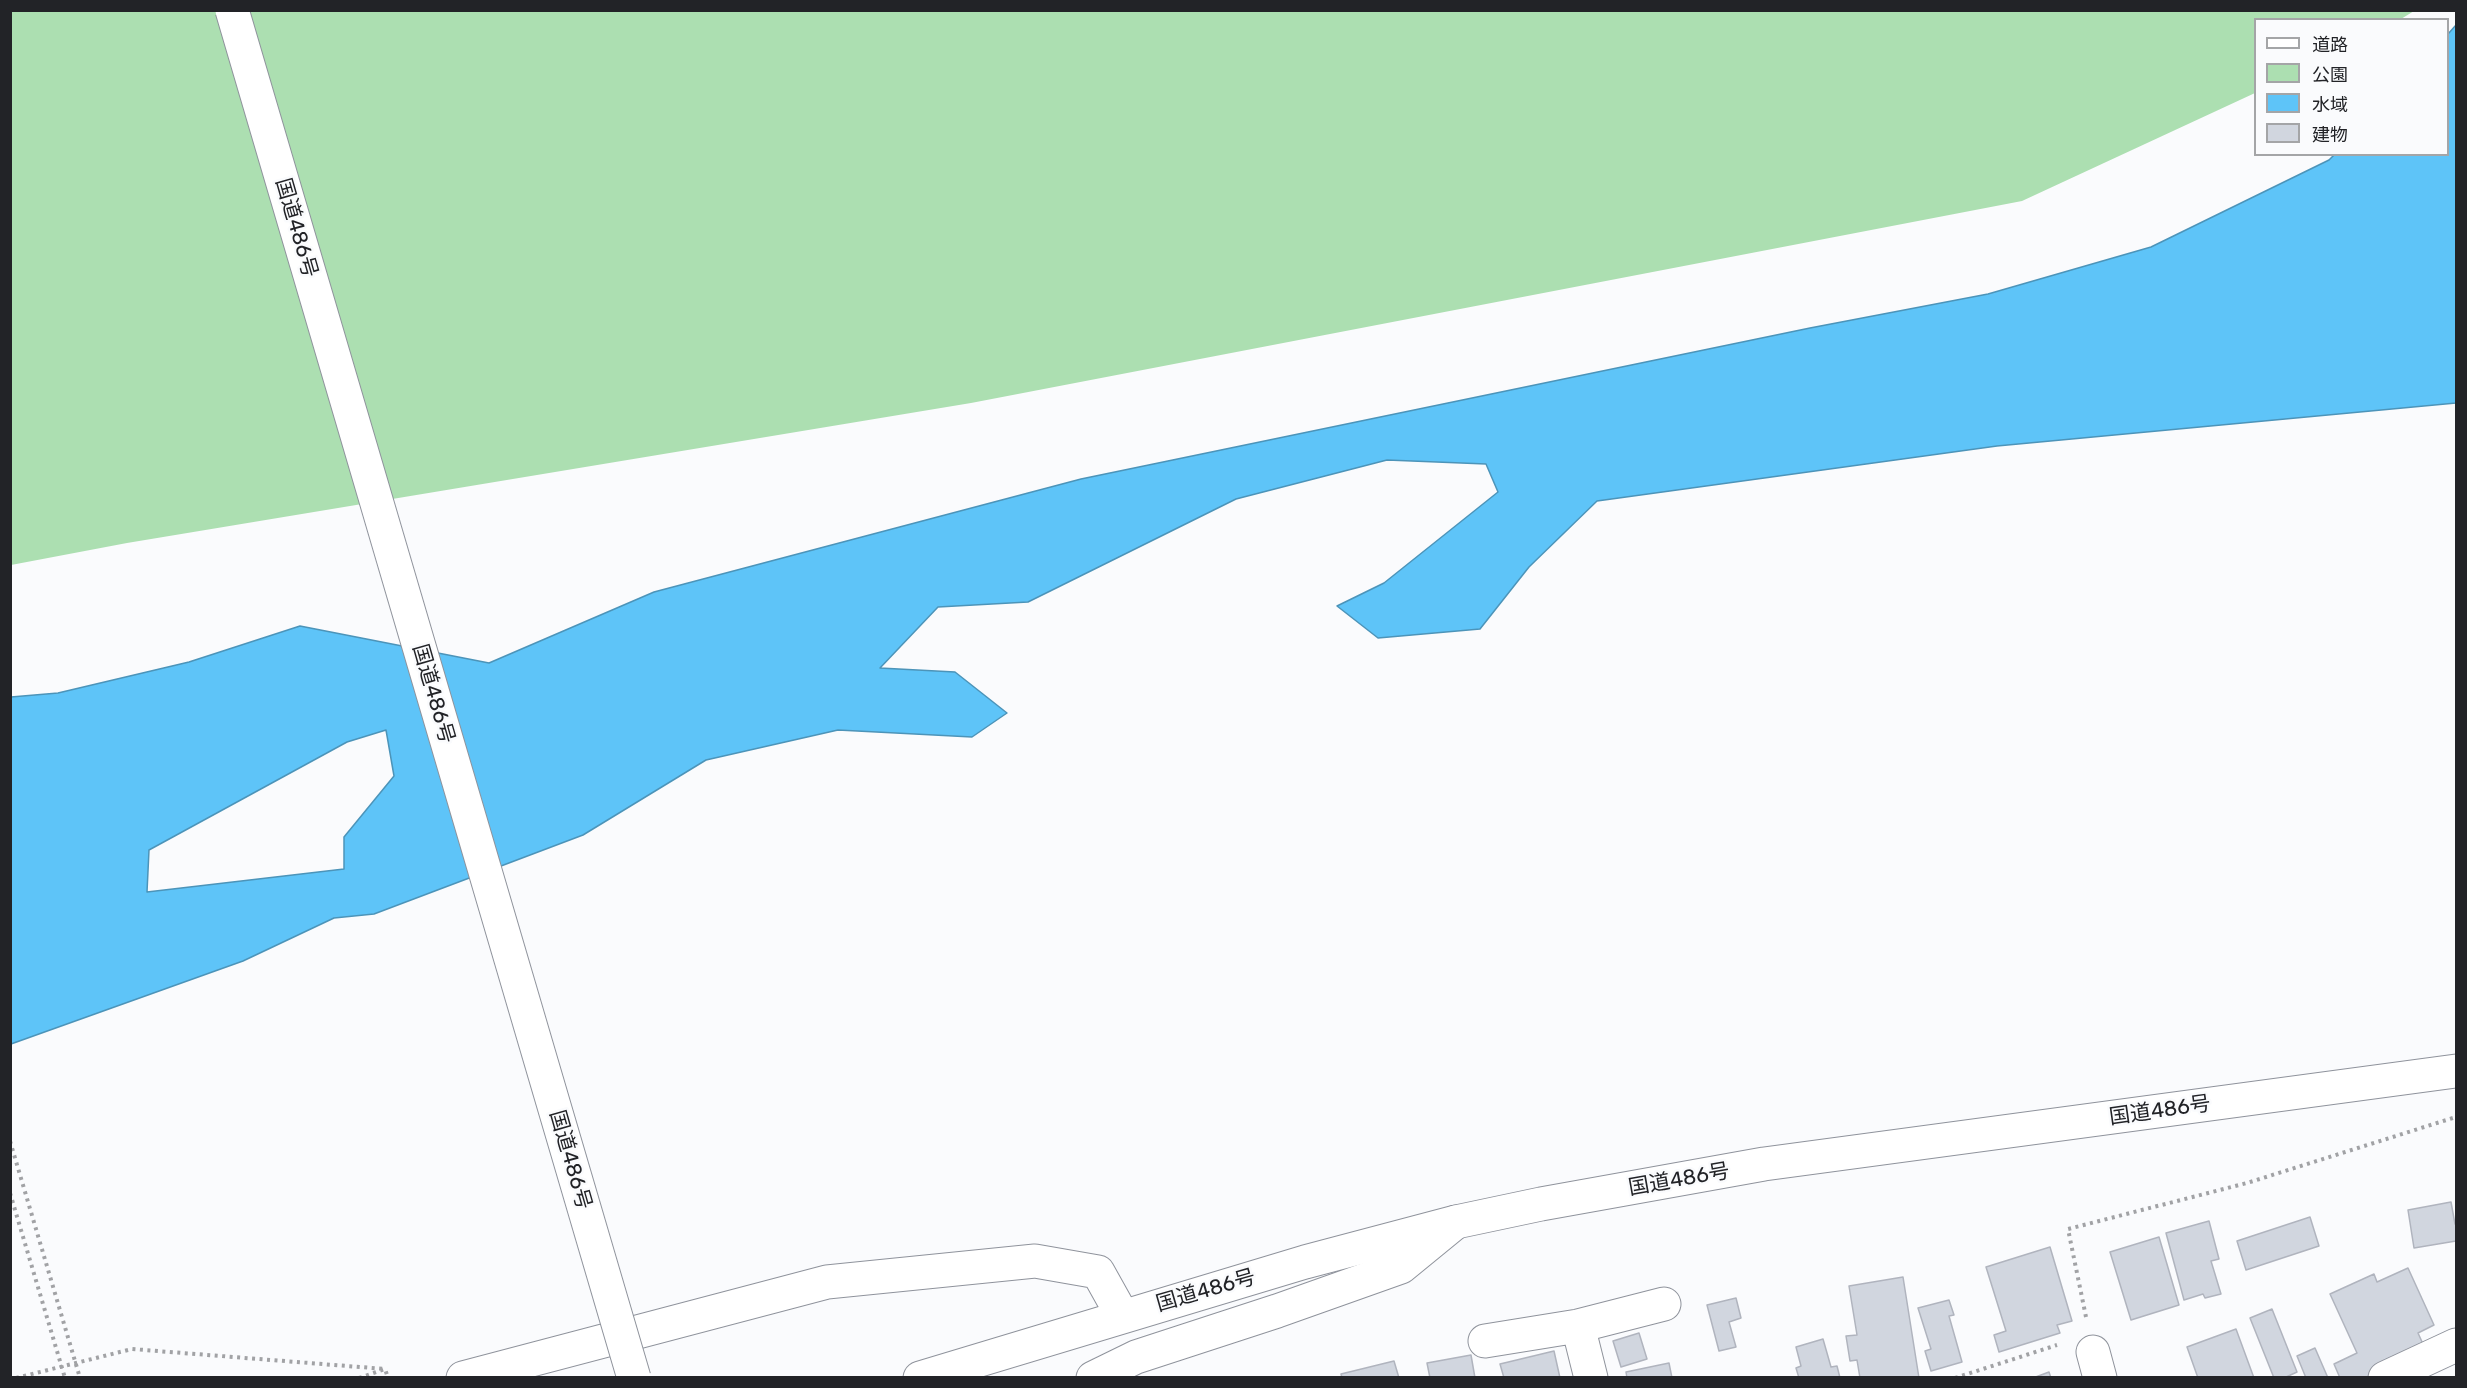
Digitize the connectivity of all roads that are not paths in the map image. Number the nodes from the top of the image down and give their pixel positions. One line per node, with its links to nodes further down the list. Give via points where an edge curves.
1 (232, 10): 10 (main road, 国道486号, bridge)
2 (2457, 1071): 3 (main road, 国道486号, via 1764,1164)
3 (1456, 1222): 5 (main road, 国道486号); 12 (main road, via 1401,1267 1136,1357)
4 (1664, 1304): 6 (main road)
5 (1122, 1315): 9 (main road, via 1098,1272 1035,1261 827,1281); 11 (main road, 国道486号)
6 (1578, 1326): 7 (main road); 13 (main road)
7 (1485, 1341)
8 (2457, 1345): 14 (main road)
9 (463, 1377)
10 (634, 1377)
11 (920, 1377)
12 (1094, 1377)
13 (1591, 1377)
14 (2385, 1377)

